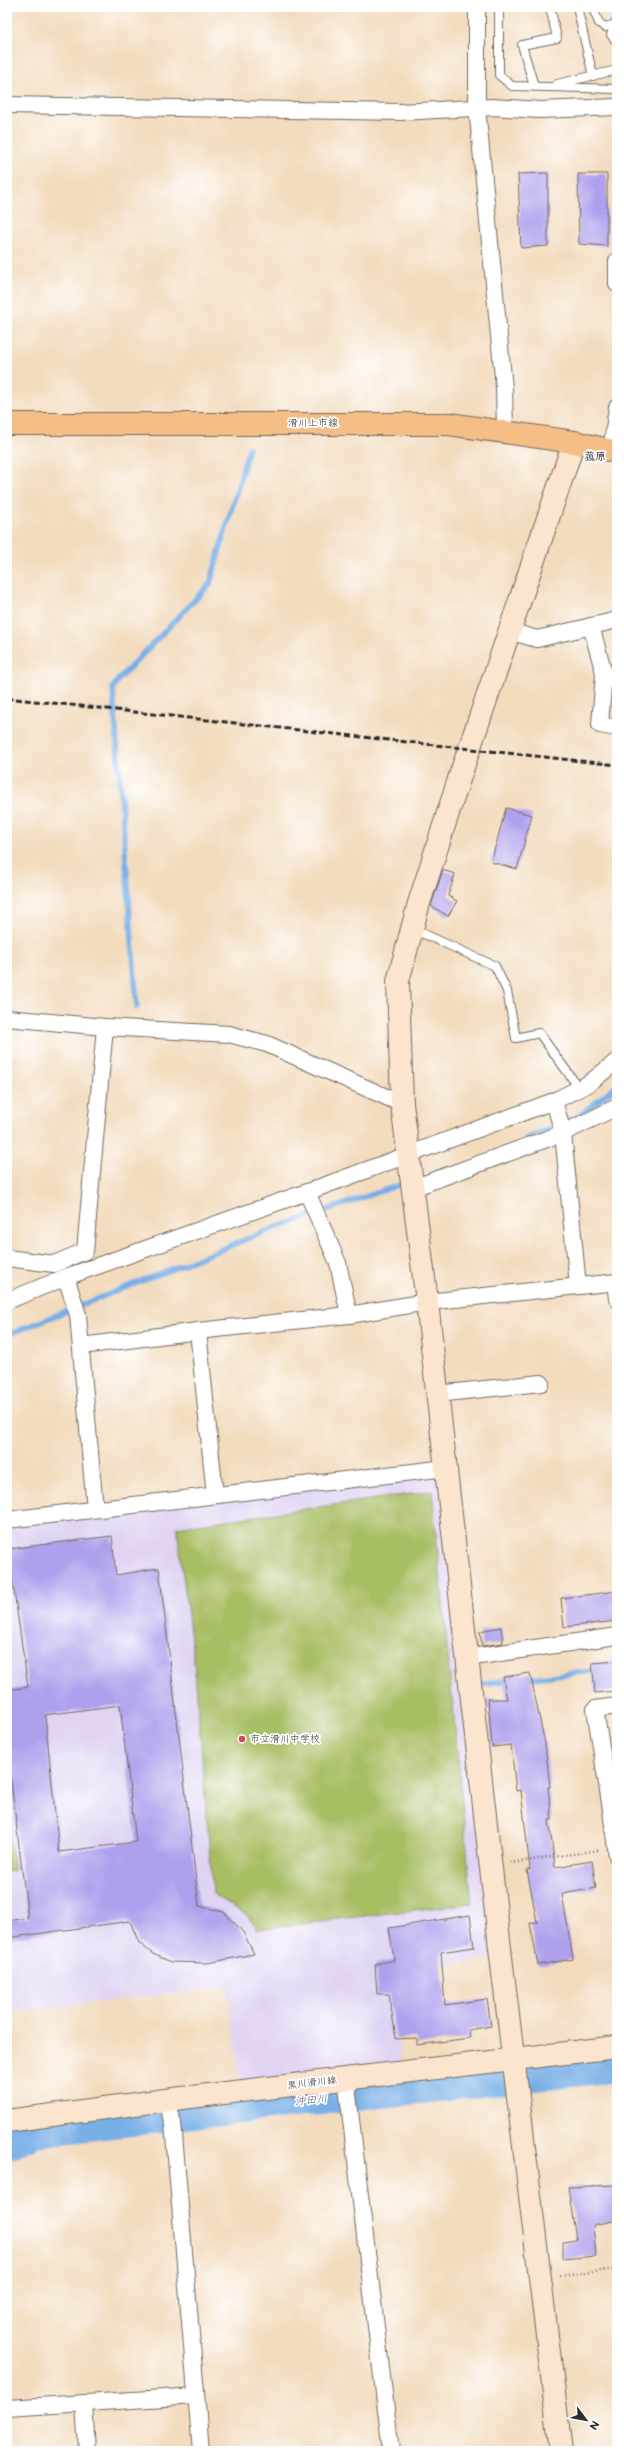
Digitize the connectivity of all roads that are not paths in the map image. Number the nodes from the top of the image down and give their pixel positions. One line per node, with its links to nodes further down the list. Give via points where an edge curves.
1 (477, 7): 15 (street)
2 (499, 7): 10 (lane, via 499,75 512,86)
3 (550, 7): 10 (lane, via 557,38 522,45)
4 (577, 7): 9 (lane)
5 (596, 7): 6 (lane, via 594,11 599,23 605,27)
6 (616, 22): 7 (lane, via 611,35)
7 (617, 42)
8 (617, 70): 9 (lane)
9 (593, 76): 11 (lane)
10 (534, 86): 11 (lane)
11 (546, 87): 12 (lane)
12 (617, 89)
13 (7, 105): 15 (street, via 400,112)
14 (617, 107): 15 (street, via 540,110)
15 (478, 108): 20 (street, via 504,388)
16 (617, 261): 17 (street)
17 (617, 284)
18 (617, 407): 22 (street)
19 (7, 424): 20 (main road, 滑川上市線, via 450,424)
20 (505, 431): 21 (main road, 滑川上市線)
21 (574, 442): 22 (main road, 滑川上市線); 25 (street)
22 (614, 451)
23 (617, 620): 24 (street)
24 (591, 626): 25 (street, via 537,639); 26 (street, via 604,673 600,725)
25 (509, 632): 27 (street, via 460,776)
26 (617, 728)
27 (413, 928): 31 (lane, via 495,966 507,991 516,1038 539,1033); 33 (street, via 398,981)
28 (7, 1018): 29 (street)
29 (106, 1027): 33 (street, via 230,1034 267,1044); 39 (street, via 85,1251 54,1264)
30 (617, 1061): 31 (street)
31 (579, 1088): 32 (street)
32 (554, 1101): 35 (street); 36 (street)
33 (402, 1104): 36 (street)
34 (617, 1108): 35 (street)
35 (563, 1133): 37 (street); 42 (street)
36 (409, 1156): 37 (street); 38 (street)
37 (413, 1188): 45 (street)
38 (307, 1192): 40 (street); 46 (street, via 338,1263)
39 (7, 1258)
40 (66, 1277): 44 (street); 48 (street, via 78,1315)
41 (616, 1282): 42 (street); 43 (street)
42 (578, 1286): 45 (street)
43 (617, 1299)
44 (7, 1301)
45 (427, 1302): 46 (street); 50 (street)
46 (349, 1315): 47 (street)
47 (198, 1331): 48 (street); 52 (street)
48 (81, 1346): 53 (street)
49 (541, 1383): 50 (street)
50 (437, 1394): 51 (street)
51 (446, 1468): 52 (street); 56 (street)
52 (215, 1495): 53 (street)
53 (95, 1509): 54 (street)
54 (7, 1520)
55 (617, 1636): 56 (street)
56 (466, 1658): 61 (street)
57 (617, 1706): 58 (street, via 595,1709)
58 (613, 1802): 59 (street)
59 (616, 1852)
60 (617, 2047): 61 (street, 黒川滑川線)
61 (513, 2059): 62 (street, 黒川滑川線); 71 (street)
62 (346, 2078): 63 (street, 黒川滑川線); 70 (street)
63 (165, 2100): 64 (street, 黒川滑川線); 65 (street, via 173,2123)
64 (7, 2121)
65 (196, 2396): 66 (street); 69 (street)
66 (84, 2403): 67 (street); 68 (street)
67 (7, 2408)
68 (87, 2451)
69 (201, 2451)
70 (391, 2451)
71 (561, 2451)

